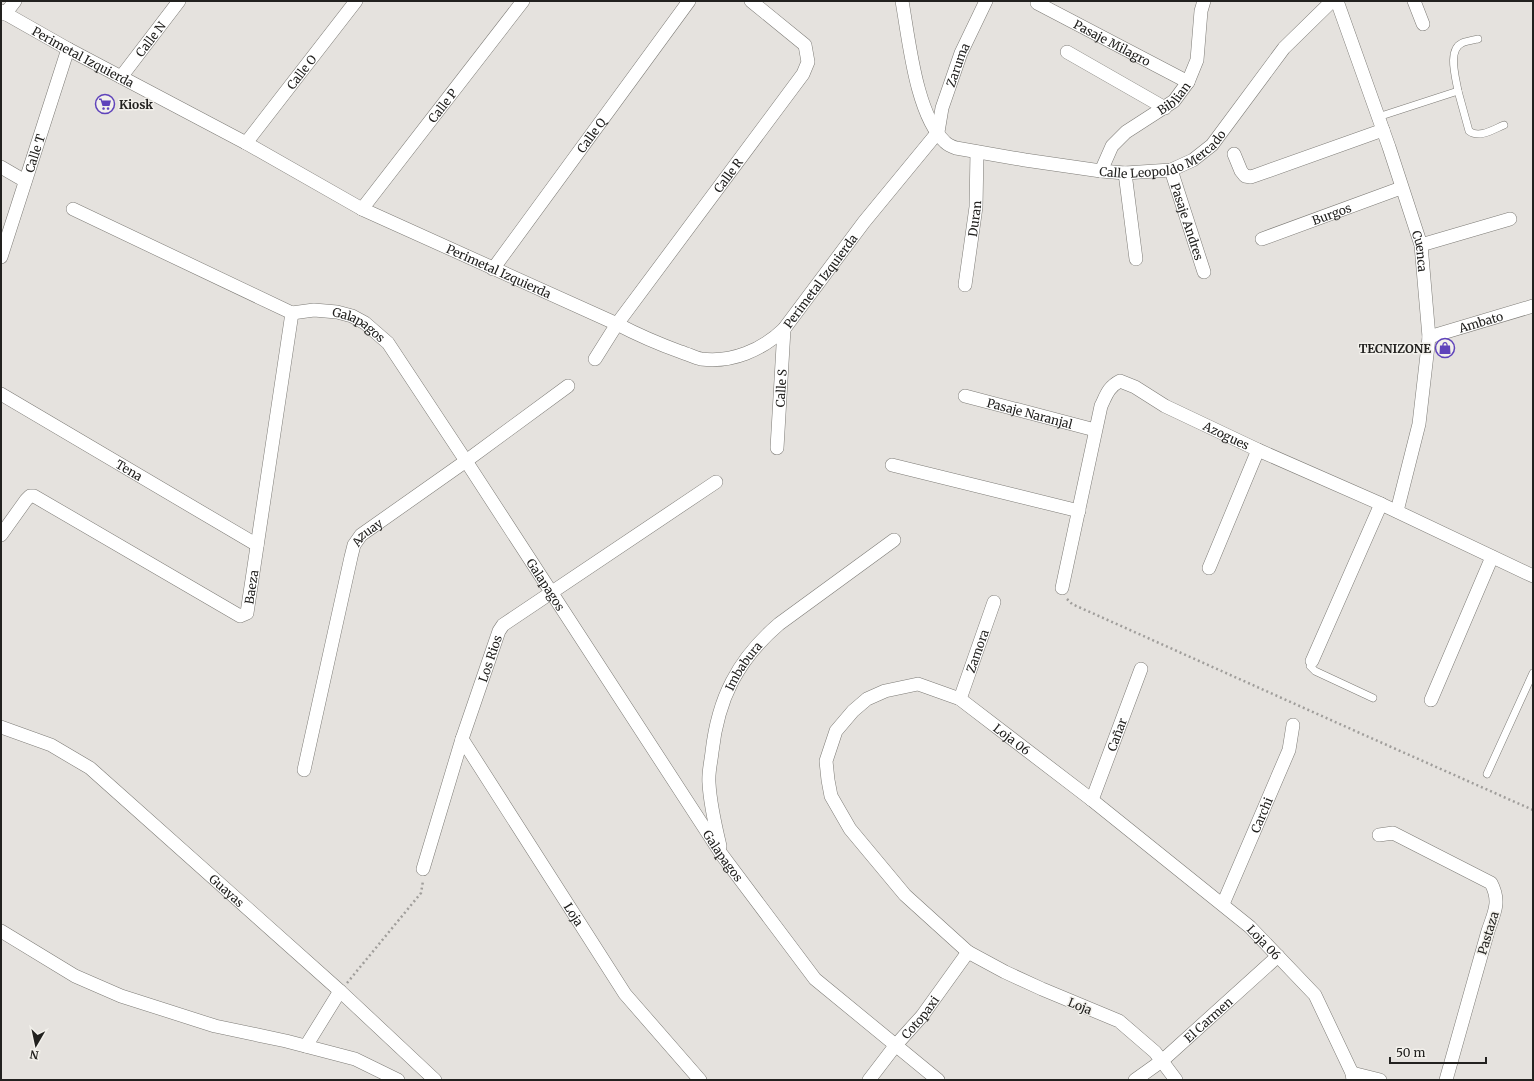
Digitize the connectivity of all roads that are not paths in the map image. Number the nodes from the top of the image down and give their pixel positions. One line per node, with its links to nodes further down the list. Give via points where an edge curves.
1 (15, 1): 14 (street)
2 (179, 1): 19 (street, Calle N)
3 (356, 1): 27 (street, Calle O)
4 (523, 1): 37 (street, Calle P)
5 (689, 1): 43 (street, Calle Q)
6 (751, 1): 48 (street, Calle R, via 806,45 808,62 803,74)
7 (902, 1): 26 (street, Calle Leopoldo Mercado, via 920,96 932,125)
8 (986, 1): 26 (street, Zaruma, via 961,53 942,108)
9 (1332, 1): 31 (street, Calle Leopoldo Mercado, via 1284,48 1212,145 1193,160)
10 (1337, 1): 23 (street, Cuenca)
11 (1414, 1): 15 (street)
12 (1037, 3): 20 (street, Pasaje Milagro)
13 (1200, 3): 20 (street, Biblian, via 1197,60)
14 (3, 13): 17 (street, Perimetal Izquierda)
15 (1423, 24)
16 (1478, 39): 21 (lane, via 1461,43 1456,48 1453,56)
17 (68, 49): 19 (street, Perimetal Izquierda); 34 (street, Calle T)
18 (1067, 52): 22 (street)
19 (122, 77): 27 (street, Perimetal Izquierda)
20 (1188, 82): 22 (street, Biblian, via 1174,101)
21 (1458, 92): 23 (lane); 24 (lane, via 1469,131 1479,134)
22 (1165, 108): 32 (street, Biblian, via 1126,132 1112,146)
23 (1378, 117): 25 (street, Cuenca)
24 (1504, 125)
25 (1383, 130): 29 (street, via 1251,177 1245,176 1241,171); 35 (street, Cuenca)
26 (938, 132): 28 (street, Calle Leopoldo Mercado, via 946,143 956,148); 49 (street, Perimetal Izquierda, via 864,222)
27 (246, 143): 37 (street, Perimetal Izquierda)
28 (977, 152): 32 (street, Calle Leopoldo Mercado); 45 (street, Duran, via 976,207)
29 (1234, 154)
30 (1, 167): 34 (street)
31 (1171, 170): 33 (street, Calle Leopoldo Mercado); 44 (street, Pasaje Andres)
32 (1101, 171): 33 (street, Calle Leopoldo Mercado)
33 (1126, 173): 42 (street)
34 (25, 181): 41 (street, Calle T)
35 (1401, 188): 39 (street, Burgos); 40 (street, Cuenca)
36 (73, 209): 47 (street)
37 (362, 209): 43 (street, Perimetal Izquierda)
38 (1510, 219): 40 (street)
39 (1262, 239)
40 (1421, 245): 50 (street, Cuenca)
41 (1, 257)
42 (1136, 259)
43 (493, 269): 48 (street, Perimetal Izquierda)
44 (1204, 272)
45 (964, 285)
46 (1533, 306): 50 (street, Ambato)
47 (292, 313): 58 (street, Galapagos, via 314,310 337,312 365,323 388,343); 66 (street, Baeza)
48 (617, 324): 49 (street, Perimetal Izquierda, via 651,341 701,359 727,360 753,351 772,340); 51 (street, Calle R)
49 (784, 329): 56 (street, Calle S)
50 (1429, 337): 63 (street, Cuenca, via 1419,424)
51 (595, 359)
52 (568, 386): 58 (street, Azuay)
53 (1, 394): 66 (street, Tena)
54 (965, 396): 55 (street, Pasaje Naranjal)
55 (1095, 430): 57 (street, Azogues, via 1101,406 1109,389 1120,381 1135,387 1165,406); 62 (street, Azogues)
56 (777, 448)
57 (1258, 450): 61 (street, Azogues); 68 (street)
58 (466, 461): 71 (street, Galapagos); 82 (street, Azuay, via 357,539)
59 (892, 465): 62 (street)
60 (716, 482): 71 (street, Los Rios)
61 (1381, 504): 63 (street, Azogues); 73 (street)
62 (1079, 511): 70 (street, Azogues)
63 (1397, 512): 67 (street, Azogues)
64 (1, 535): 66 (street, Baeza, via 26,500 34,496 240,616 247,613)
65 (894, 540): 86 (street, Imbabura, via 779,624 764,637 737,671 718,715 709,782 713,818)
66 (257, 545)
67 (1492, 557): 69 (street, Azogues); 78 (street)
68 (1209, 568)
69 (1533, 576)
70 (1062, 588)
71 (551, 592): 81 (street, Los Rios, via 503,625 499,631); 86 (street, Galapagos)
72 (994, 602): 77 (street, Zamora)
73 (1312, 661): 76 (lane, via 1310,666 1315,670)
74 (1141, 669): 84 (street, Cañar)
75 (1533, 673): 83 (lane)
76 (1373, 698)
77 (960, 699): 84 (street, Loja 06); 90 (street, Loja 06, via 918,684 867,698 836,730 826,761 831,796 850,829 905,895)
78 (1431, 700)
79 (1293, 724): 88 (street, Carchi, via 1290,750)
80 (1, 727): 92 (street, Guayas, via 51,745 90,768)
81 (462, 739): 87 (street, Los Rios); 99 (street, Loja, via 625,994)
82 (304, 770)
83 (1487, 774)
84 (1092, 800): 88 (street, Loja 06)
85 (1379, 835): 105 (street, Pastaza, via 1393,834 1491,883 1495,891 1496,907)
86 (722, 855): 94 (street, Galapagos, via 815,979)
87 (423, 869)
88 (1223, 904): 91 (street, Loja 06)
89 (1, 931): 93 (street, via 75,976 121,996 215,1026)
90 (968, 952): 94 (street, Cotopaxi, via 922,1016); 95 (street, Loja, via 1042,990 1118,1021)
91 (1278, 956): 95 (street, El Carmen); 96 (street, Loja 06, via 1316,995)
92 (340, 991): 93 (street); 98 (street, Guayas)
93 (306, 1046): 97 (street, via 355,1059)
94 (895, 1046): 100 (street, Cotopaxi); 101 (street, Galapagos)
95 (1162, 1060): 102 (street, El Carmen); 103 (street, Loja)
96 (1353, 1077): 104 (street)
97 (398, 1080)
98 (435, 1080)
99 (700, 1080)
100 (869, 1080)
101 (938, 1080)
102 (1135, 1080)
103 (1176, 1080)
104 (1380, 1080)
105 (1446, 1080)

